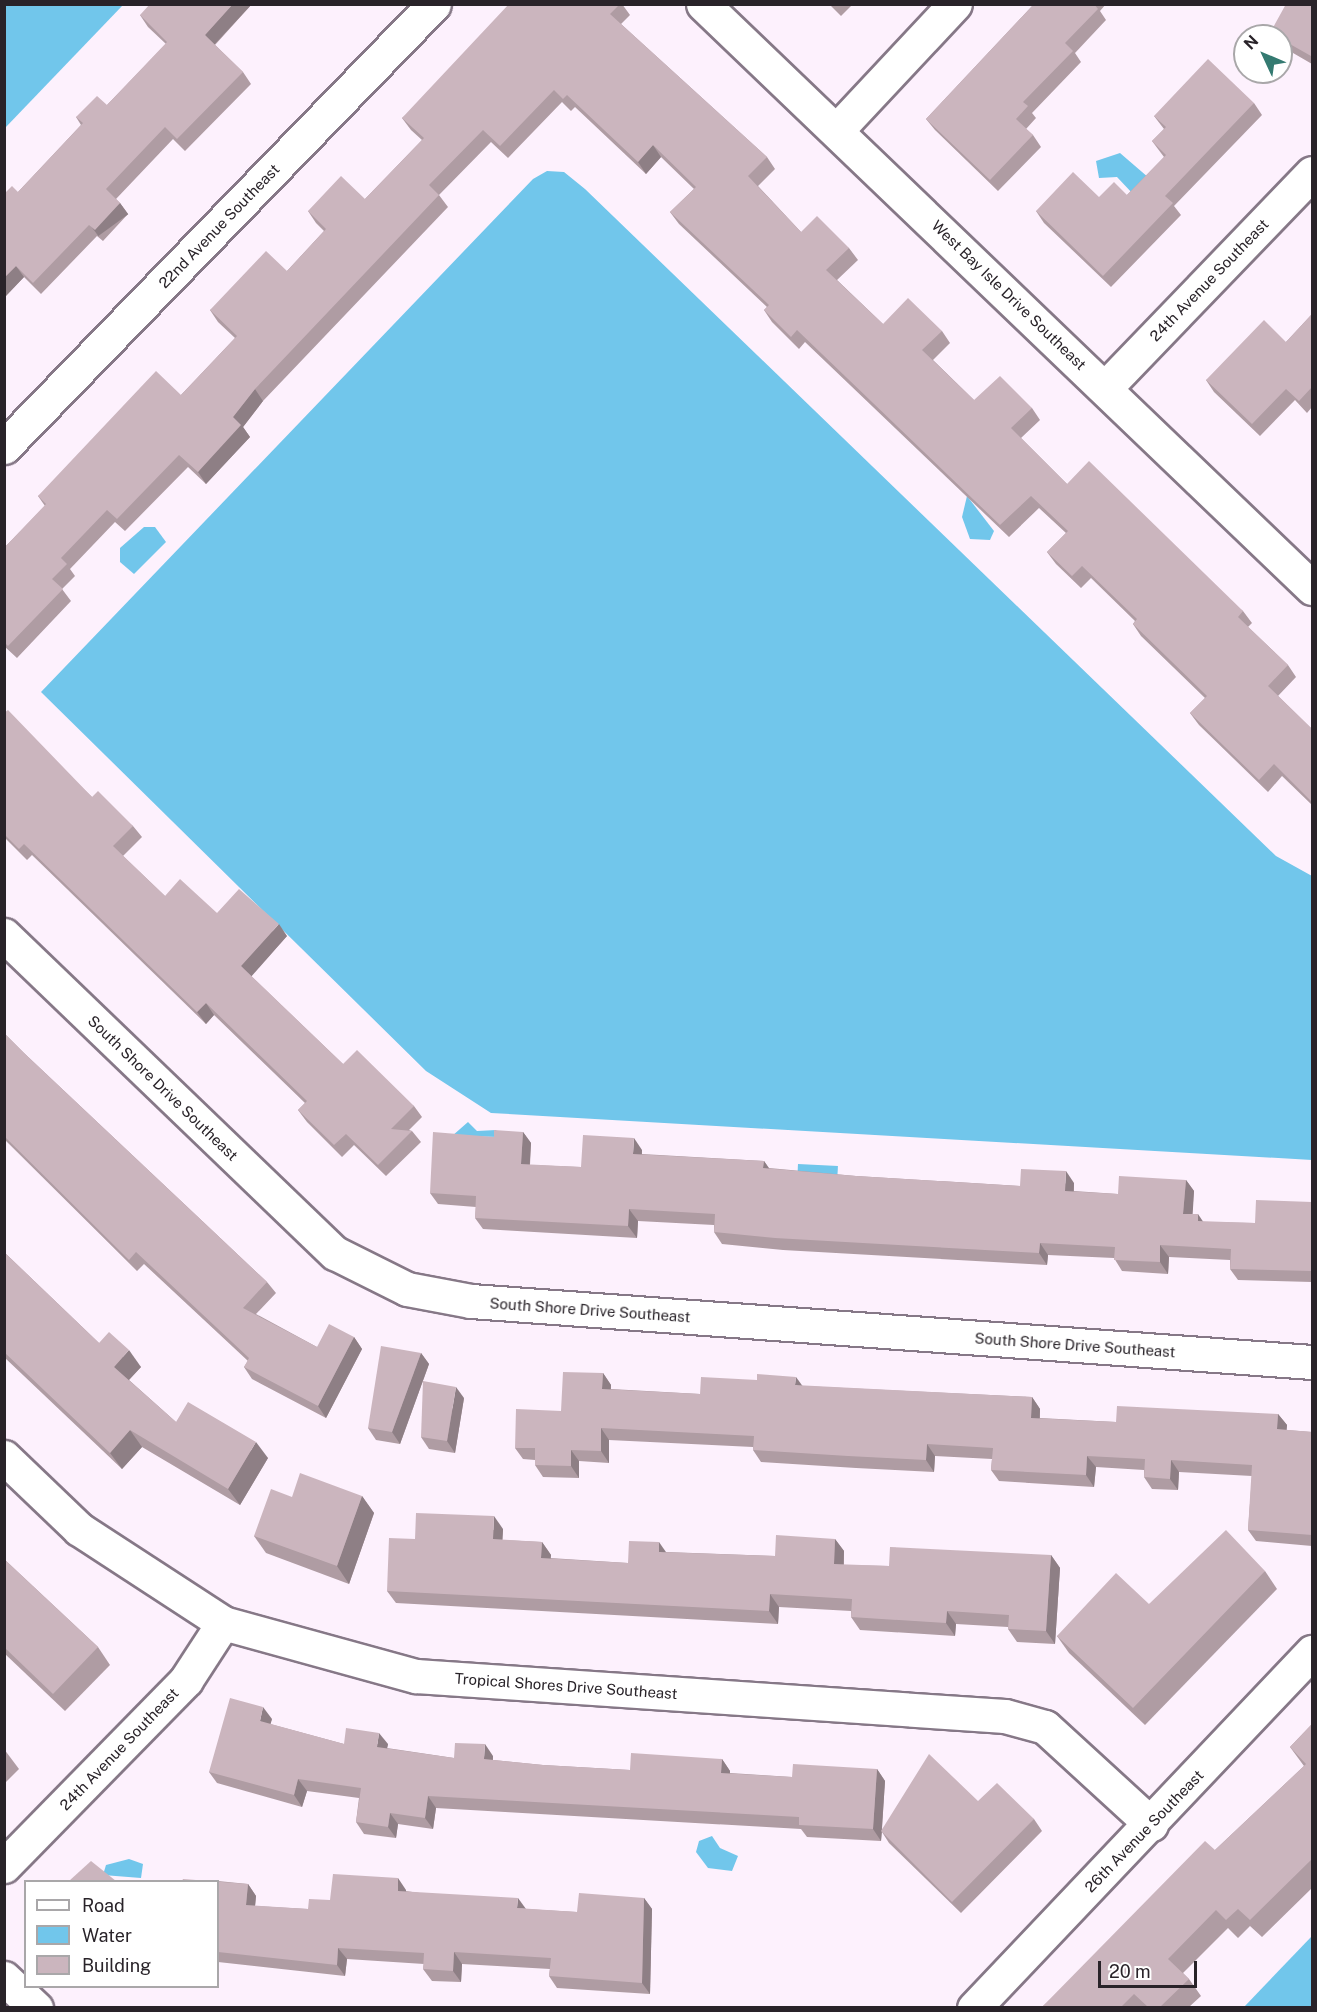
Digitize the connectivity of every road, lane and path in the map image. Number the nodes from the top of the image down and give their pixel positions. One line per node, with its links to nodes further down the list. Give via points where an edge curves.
1 (434, 4): 7 (street, 22nd Avenue Southeast)
2 (703, 4): 4 (street, West Bay Isle Drive Southeast)
3 (955, 4): 4 (street)
4 (836, 131): 6 (street, West Bay Isle Drive Southeast)
5 (1312, 173): 6 (street, 24th Avenue Southeast)
6 (1106, 387): 8 (street, West Bay Isle Drive Southeast)
7 (4, 447)
8 (1312, 588)
9 (4, 935): 10 (street, South Shore Drive Southeast, via 335,1253 406,1289 471,1301)
10 (1312, 1362)
11 (4, 1457): 12 (street, Tropical Shores Drive Southeast, via 79,1529)
12 (223, 1623): 14 (street, Tropical Shores Drive Southeast, via 416,1676 1005,1716 1045,1726); 15 (street, 24th Avenue Southeast, via 186,1680)
13 (1312, 1652): 14 (street, 26th Avenue Southeast)
14 (1151, 1824): 18 (street, 26th Avenue Southeast)
15 (4, 1866)
16 (4, 1978): 17 (street)
17 (36, 2007)
18 (974, 2007)

